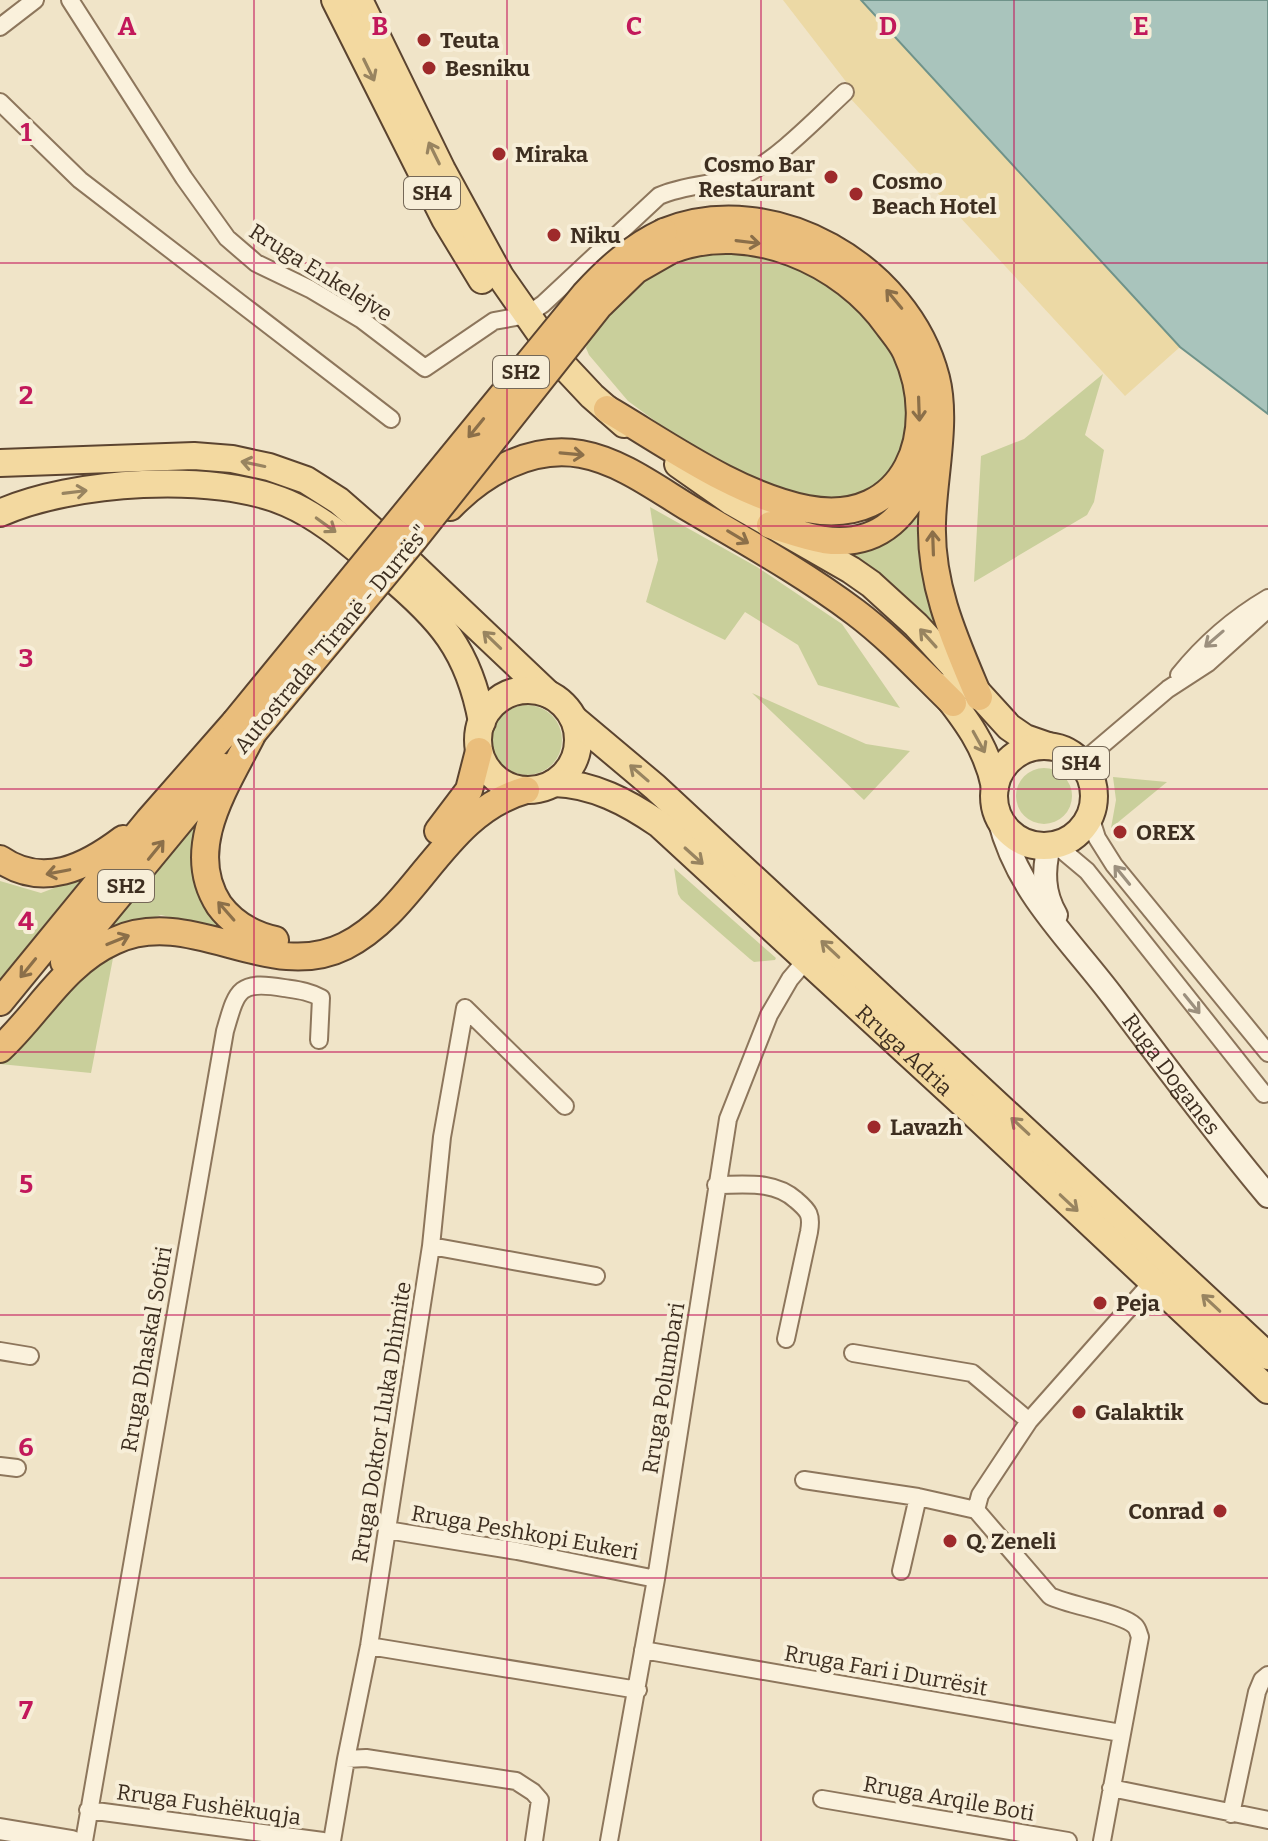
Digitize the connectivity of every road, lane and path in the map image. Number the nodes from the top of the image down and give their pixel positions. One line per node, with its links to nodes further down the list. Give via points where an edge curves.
1 (35, 0): 5 (street)
2 (70, 0): 9 (street, Rruga Enkelejve, via 201,202 227,238 256,263 339,305 425,368 494,321)
3 (335, 0): 9 (main road, SH4, one-way to 9, via 449,226 485,285)
4 (359, 0): 9 (main road, SH4, one-way to 4)
5 (0, 27)
6 (845, 92): 9 (street, via 748,173 659,196 543,304)
7 (0, 102): 11 (street, via 80,180)
8 (667, 241): 10 (highway, one-way to 10, via 766,245 835,273 880,314 906,351 921,412 916,445 887,494 863,507 809,509 748,489); 12 (highway, one-way to 8, via 941,411 925,346 907,314 861,267 818,239 769,225 695,224); 16 (highway, Autostrada "Tiranë - Durrës" / SH2, bridge, via 599,306); 25 (highway, Autostrada "Tiranë - Durrës" / SH2, one-way to 25, bridge, via 645,241 585,294)
9 (518, 317): 10 (main road, SH4)
10 (607, 409): 15 (main road, SH4)
11 (391, 419)
12 (937, 449): 15 (highway, via 913,500 879,532 847,542); 21 (highway, one-way to 12, via 937,583 932,523)
13 (0, 463): 20 (main road, one-way to 13, via 377,533 306,480 232,459 194,456)
14 (0, 513): 24 (main road, one-way to 24, via 62,493 174,484 232,487 285,502 329,526 433,614 464,663)
15 (770, 525): 21 (main road, SH4, one-way to 15, via 877,589); 22 (main road, SH4, via 861,597)
16 (412, 542): 22 (highway, one-way to 22, bridge, via 487,475 520,460 557,453 604,460 856,613); 25 (highway, Autostrada "Tiranë - Durrës" / SH2, bridge)
17 (1268, 598): 19 (street, one-way to 19, via 1198,652)
18 (1268, 609): 19 (street, via 1208,663)
19 (1168, 689): 28 (street)
20 (548, 694): 23 (main road); 24 (main road, via 512,693 494,704)
21 (979, 697): 26 (main road, SH4, via 1009,727)
22 (953, 703): 30 (main road, SH4, one-way to 30, via 983,748)
23 (574, 719): 29 (main road, via 576,755); 55 (main road, Rruga Adria, one-way to 23, via 655,787)
24 (482, 722): 27 (main road)
25 (244, 728): 27 (highway, one-way to 25, via 462,800 378,900 335,934 293,942 254,934 237,924 214,897 206,872 205,842 212,815); 34 (highway, Autostrada "Tiranë - Durrës" / SH2); 41 (highway, Autostrada "Tiranë - Durrës" / SH2, one-way to 25)
26 (1048, 746): 28 (main road, SH4); 30 (main road, SH4, via 1016,754 1002,768)
27 (479, 751): 31 (main road, via 493,776)
28 (1081, 763): 32 (main road, SH4, via 1093,785)
29 (554, 783): 31 (main road); 38 (main road, Rruga Adria, one-way to 38, via 601,792 644,814)
30 (995, 787): 33 (main road, SH4)
31 (526, 790): 42 (highway, one-way to 31, via 65,976 99,948 129,935 159,929 188,932 291,957 341,948 390,911 468,821)
32 (1090, 816): 35 (main road, via 1074,837); 43 (street, one-way to 32, via 1114,865)
33 (999, 819): 35 (main road, via 1017,839); 37 (main road, via 1008,850 1034,900)
34 (149, 820): 36 (highway, one-way to 36, via 98,857 68,871 36,874); 39 (highway, Autostrada "Tiranë - Durrës" / SH2, one-way to 39)
35 (1052, 846): 37 (main road, via 1046,896); 44 (street, one-way to 44, via 1087,871)
36 (0, 859)
37 (1078, 950): 47 (main road, Ruga Doganes)
38 (807, 959): 46 (street, Rruga Polumbari, via 769,1015 743,1078 728,1119); 50 (main road, Rruga Adria, one-way to 50)
39 (0, 1002)
40 (319, 1040): 72 (street, Rruga Dhaskal Sotiri, via 322,1005 313,994 250,985 231,1010)
41 (0, 1041)
42 (0, 1049)
43 (1268, 1053)
44 (1264, 1094)
45 (565, 1106): 48 (street, Rruga Doktor Lluka Dhimite, via 465,1008 442,1137)
46 (716, 1185): 51 (street, via 779,1188 809,1211); 63 (street, Rruga Polumbari)
47 (1268, 1196)
48 (431, 1246): 49 (street); 61 (street, Rruga Doktor Lluka Dhimite)
49 (596, 1276)
50 (1153, 1281): 56 (main road, Rruga Adria); 57 (street)
51 (786, 1339)
52 (0, 1351): 54 (street)
53 (853, 1353): 57 (street, via 972,1373)
54 (30, 1356)
55 (1268, 1356)
56 (1268, 1390)
57 (1029, 1421): 60 (street, via 980,1495)
58 (804, 1480): 59 (street)
59 (918, 1497): 60 (street); 62 (street)
60 (976, 1510): 68 (street, via 1050,1596 1137,1627 1140,1637)
61 (387, 1530): 63 (street, Rruga Peshkopi Eukeri); 64 (street, Rruga Doktor Lluka Dhimite)
62 (901, 1571)
63 (656, 1579): 65 (street, Rruga Polumbari)
64 (369, 1646): 67 (street); 69 (street, Rruga Doktor Lluka Dhimite)
65 (643, 1650): 67 (street, Rruga Polumbari); 68 (street, Rruga Fari i Durrësit)
66 (1268, 1675): 73 (street, via 1257,1692)
67 (638, 1690): 81 (street, Rruga Polumbari)
68 (1121, 1733): 70 (street)
69 (346, 1759): 79 (street, Rruga Doktor Lluka Dhimite); 80 (street, via 516,1781 540,1800)
70 (1111, 1788): 73 (street); 83 (street)
71 (822, 1799): 82 (street, Rruga Arqile Boti)
72 (88, 1810): 77 (street, Rruga Dhaskal Sotiri); 78 (street, Rruga Fushëkuqja)
73 (1231, 1814): 74 (street)
74 (1268, 1820)
75 (0, 1829): 76 (street)
76 (72, 1841)
77 (84, 1841)
78 (323, 1841)
79 (332, 1841)
80 (534, 1841)
81 (609, 1841)
82 (1068, 1841)
83 (1102, 1841)

